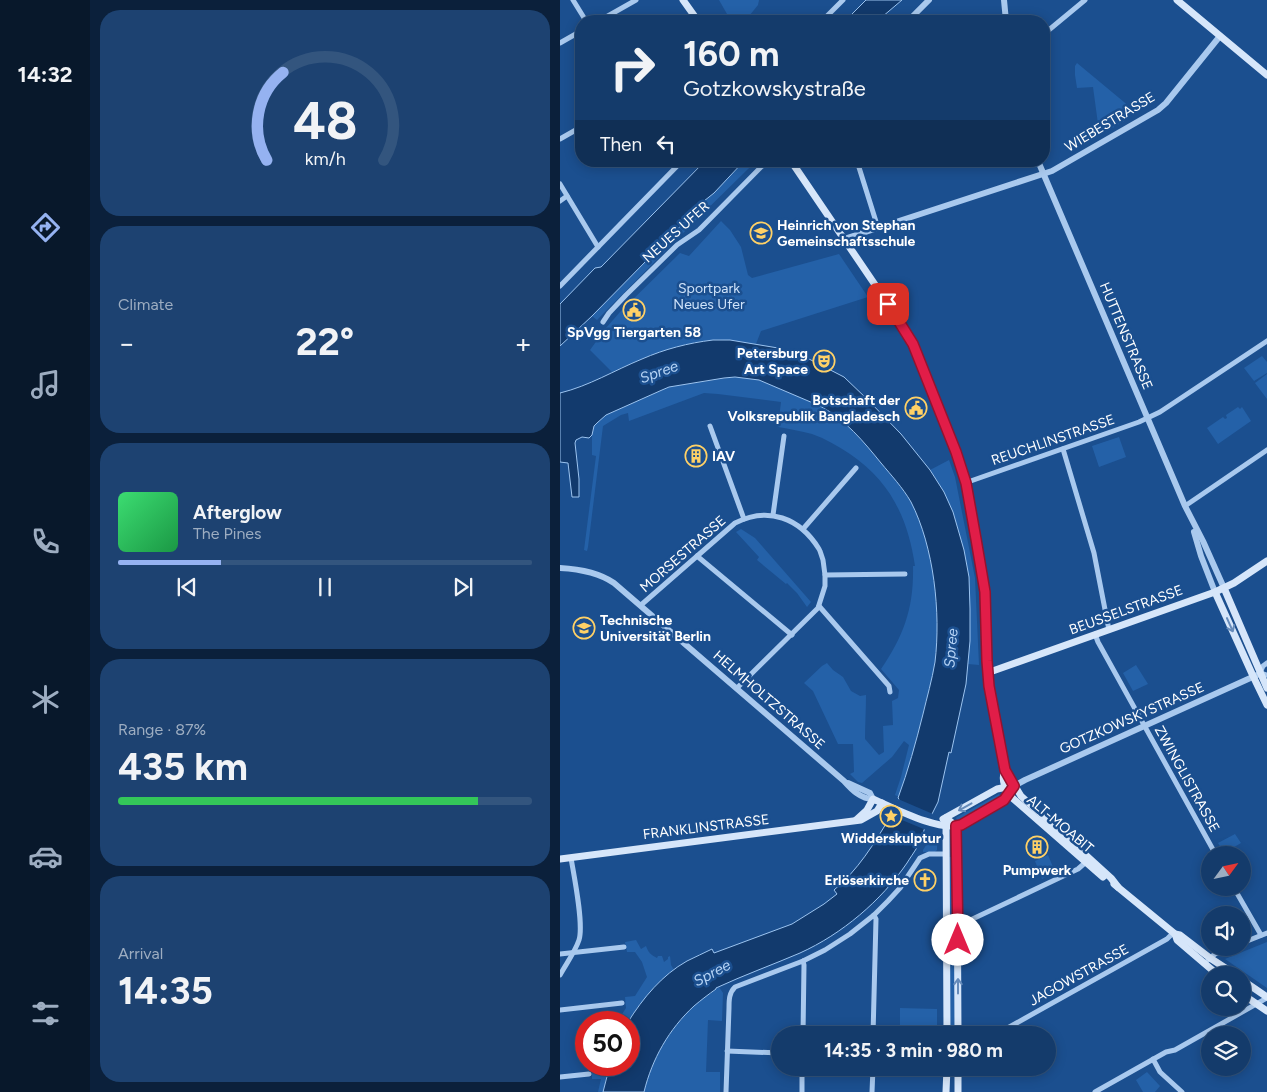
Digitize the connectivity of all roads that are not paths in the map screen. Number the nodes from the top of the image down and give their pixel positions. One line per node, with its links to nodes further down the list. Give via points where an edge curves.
1 (573, 0): 9 (street)
2 (636, 0): 10 (street)
3 (683, 0): 11 (main road)
4 (843, 0): 12 (street)
5 (929, 0): 13 (street)
6 (1004, 0): 14 (street)
7 (1085, 0): 15 (street)
8 (1177, 0): 17 (main road)
9 (582, 15)
10 (610, 15)
11 (694, 15)
12 (828, 15)
13 (914, 15)
14 (1005, 15)
15 (1050, 29)
16 (575, 34): 18 (street)
17 (1220, 36): 19 (main road); 27 (street, WIEBESTRASSE, via 1158,110)
18 (560, 43)
19 (1267, 75)
20 (575, 130): 21 (street)
21 (560, 139)
22 (674, 167): 33 (street)
23 (762, 167): 35 (street, NEUES UFER, via 699,230 677,245)
24 (795, 167): 32 (main road, ALT-MOABIT)
25 (859, 167): 31 (street)
26 (1040, 167): 27 (street, HUTTENSTRASSE)
27 (1043, 174): 31 (street, WIEBESTRASSE); 37 (street, HUTTENSTRASSE)
28 (560, 184): 29 (street)
29 (567, 196): 30 (street); 33 (street)
30 (560, 201)
31 (878, 228): 32 (street, WIEBESTRASSE)
32 (844, 239): 43 (main road, ALT-MOABIT, via 913,344)
33 (598, 246): 34 (street)
34 (560, 286)
35 (603, 322)
36 (1267, 341): 37 (street, REUCHLINSTRASSE, via 1161,412)
37 (1147, 418): 40 (street, REUCHLINSTRASSE); 44 (street, HUTTENSTRASSE)
38 (710, 426): 46 (street)
39 (784, 436): 45 (street)
40 (1063, 449): 43 (street, REUCHLINSTRASSE); 58 (street, via 1094,553)
41 (1267, 450): 44 (street)
42 (856, 468): 48 (street)
43 (966, 483): 62 (main road, ALT-MOABIT, via 985,592)
44 (1185, 506): 47 (street, HUTTENSTRASSE)
45 (773, 516): 46 (street); 48 (street, via 789,520)
46 (742, 520): 49 (street, MORSESTRASSE)
47 (1191, 521): 54 (street, HUTTENSTRASSE); 55 (street, HUTTENSTRASSE)
48 (803, 529): 53 (street, via 820,550)
49 (697, 556): 56 (street, MORSESTRASSE); 60 (street)
50 (1267, 561): 54 (main road, BEUSSELSTRASSE)
51 (560, 568): 56 (street, HELMHOLTZSTRASSE, via 582,570 607,578)
52 (905, 574): 53 (street)
53 (825, 575): 57 (street)
54 (1224, 588): 55 (main road, BEUSSELSTRASSE); 63 (main road)
55 (1215, 592): 58 (main road, BEUSSELSTRASSE); 63 (main road, one-way to 63)
56 (641, 605): 64 (street, HELMHOLTZSTRASSE)
57 (819, 606): 60 (street); 66 (street, via 889,686)
58 (1109, 630): 59 (main road, BEUSSELSTRASSE)
59 (1095, 634): 62 (main road, BEUSSELSTRASSE); 68 (street, ZWINGLISTRASSE)
60 (792, 635): 64 (street)
61 (1267, 663): 63 (street, via 1262,666)
62 (987, 673): 69 (main road, ALT-MOABIT)
63 (1260, 675): 65 (main road); 67 (main road); 68 (street, GOTZKOWSKYSTRASSE)
64 (737, 688): 73 (street, HELMHOLTZSTRASSE, via 852,790 862,797)
65 (1267, 688)
66 (890, 692)
67 (1267, 704)
68 (1145, 726): 70 (street, GOTZKOWSKYSTRASSE); 79 (street, ZWINGLISTRASSE)
69 (1005, 770): 70 (main road, ALT-MOABIT); 71 (main road, ALT-MOABIT)
70 (1014, 786): 71 (main road, GOTZKOWSKYSTRASSE); 72 (main road); 85 (main road, ALT-MOABIT)
71 (1004, 787): 72 (main road, ALT-MOABIT); 76 (main road, GOTZKOWSKYSTRASSE, one-way to 76)
72 (1009, 795): 78 (main road); 84 (main road, ALT-MOABIT)
73 (874, 799): 74 (main road, HELMHOLTZSTRASSE); 75 (main road)
74 (882, 803): 75 (main road, FRANKLINSTRASSE, via 878,811); 77 (main road, HELMHOLTZSTRASSE)
75 (856, 820): 82 (main road, FRANKLINSTRASSE)
76 (946, 822): 77 (main road, GOTZKOWSKYSTRASSE); 78 (main road); 80 (main road)
77 (932, 824)
78 (956, 826): 81 (main road)
79 (1211, 846)
80 (946, 854): 81 (main road); 87 (street, via 929,854 920,858 900,888); 88 (main road)
81 (957, 854): 89 (main road)
82 (571, 858): 83 (main road, FRANKLINSTRASSE); 94 (street, via 580,922 579,939)
83 (560, 859)
84 (1086, 862): 85 (main road, ALT-MOABIT); 89 (street, via 1077,870)
85 (1118, 887): 90 (main road, ALT-MOABIT)
86 (1239, 896): 91 (street)
87 (874, 915): 98 (street, via 833,945); 111 (street)
88 (946, 924): 89 (street); 112 (main road)
89 (957, 924): 113 (main road, one-way to 89)
90 (1174, 934): 97 (main road, ALT-MOABIT, via 1180,934); 99 (main road, ALT-MOABIT, via 1176,940); 114 (street, JAGOWSTRASSE)
91 (1264, 934): 92 (street)
92 (1251, 939)
93 (624, 947): 94 (street)
94 (573, 953): 95 (street); 102 (street)
95 (560, 954)
96 (1213, 956): 97 (street)
97 (1210, 958): 99 (street); 101 (main road, ALT-MOABIT)
98 (803, 961): 110 (street); 115 (street, via 732,990)
99 (1204, 963): 100 (main road, ALT-MOABIT)
100 (1208, 966)
101 (1222, 966)
102 (560, 975)
103 (1251, 986): 104 (main road)
104 (1267, 998): 107 (street)
105 (1251, 1000): 107 (main road)
106 (622, 1003): 108 (street)
107 (1258, 1004): 109 (main road); 117 (street, via 1178,1049)
108 (560, 1010)
109 (1267, 1011)
110 (803, 1026)
111 (873, 1026)
112 (946, 1026)
113 (958, 1026)
114 (1011, 1026)
115 (727, 1051): 116 (street); 124 (street)
116 (771, 1053)
117 (1152, 1059): 129 (street); 130 (street, via 1160,1072)
118 (575, 1075): 123 (street)
119 (802, 1076): 125 (street)
120 (873, 1076): 126 (street)
121 (947, 1076): 127 (main road)
122 (958, 1076): 128 (main road)
123 (560, 1077)
124 (726, 1092)
125 (802, 1092)
126 (872, 1092)
127 (946, 1092)
128 (958, 1092)
129 (1095, 1092)
130 (1182, 1092)

